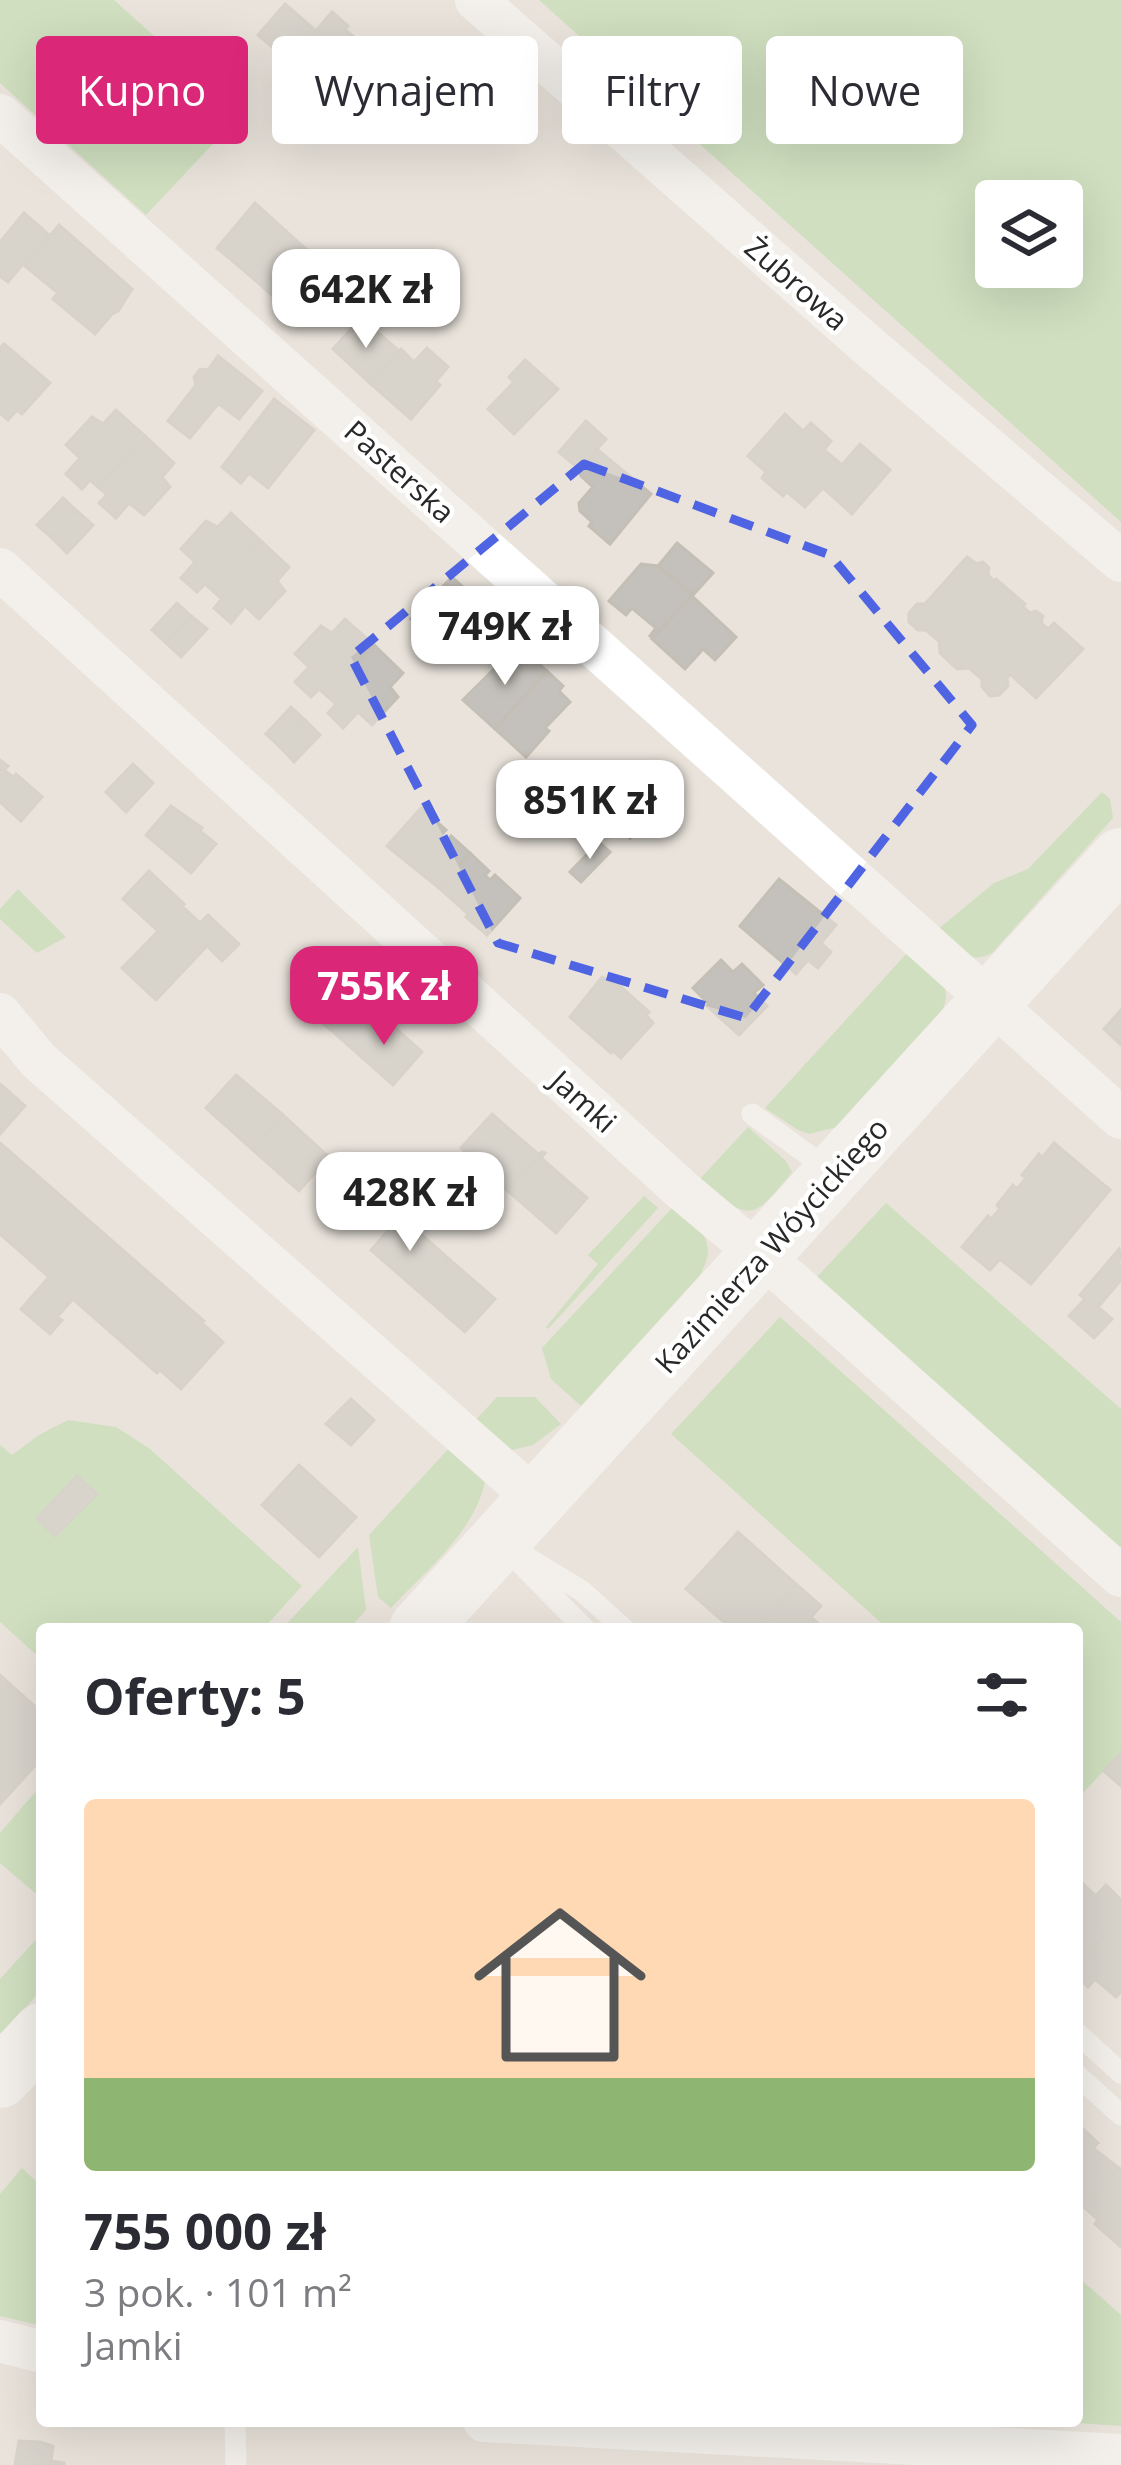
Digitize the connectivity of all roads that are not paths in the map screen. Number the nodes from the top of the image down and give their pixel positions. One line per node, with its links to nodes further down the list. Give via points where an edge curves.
1 (476, 0): 3 (street, Żubrowa)
2 (0, 115): 6 (street, Pasterska)
3 (1121, 561)
4 (0, 569): 11 (street, Jamki)
5 (1121, 859): 6 (street, Kazimierza Wóycickiego)
6 (991, 1003): 9 (street, Pasterska); 10 (street, Kazimierza Wóycickiego)
7 (0, 1014): 12 (street, via 38,1060)
8 (752, 1114): 10 (lane)
9 (1121, 1118)
10 (835, 1174): 11 (street, Kazimierza Wóycickiego)
11 (760, 1255): 12 (street, Kazimierza Wóycickiego); 13 (street, Jamki)
12 (518, 1520): 14 (street, Kazimierza Wóycickiego); 15 (lane); 16 (lane)
13 (1121, 1576)
14 (424, 1623)
15 (581, 1623)
16 (617, 1623)
17 (1083, 2038): 19 (lane)
18 (36, 2039): 20 (street)
19 (1121, 2073)
20 (0, 2078)
21 (1083, 2080): 22 (lane)
22 (1121, 2115)
23 (0, 2341): 24 (street)
24 (36, 2350)
25 (236, 2427): 28 (lane)
26 (601, 2427): 27 (street)
27 (1121, 2455)
28 (236, 2465)

